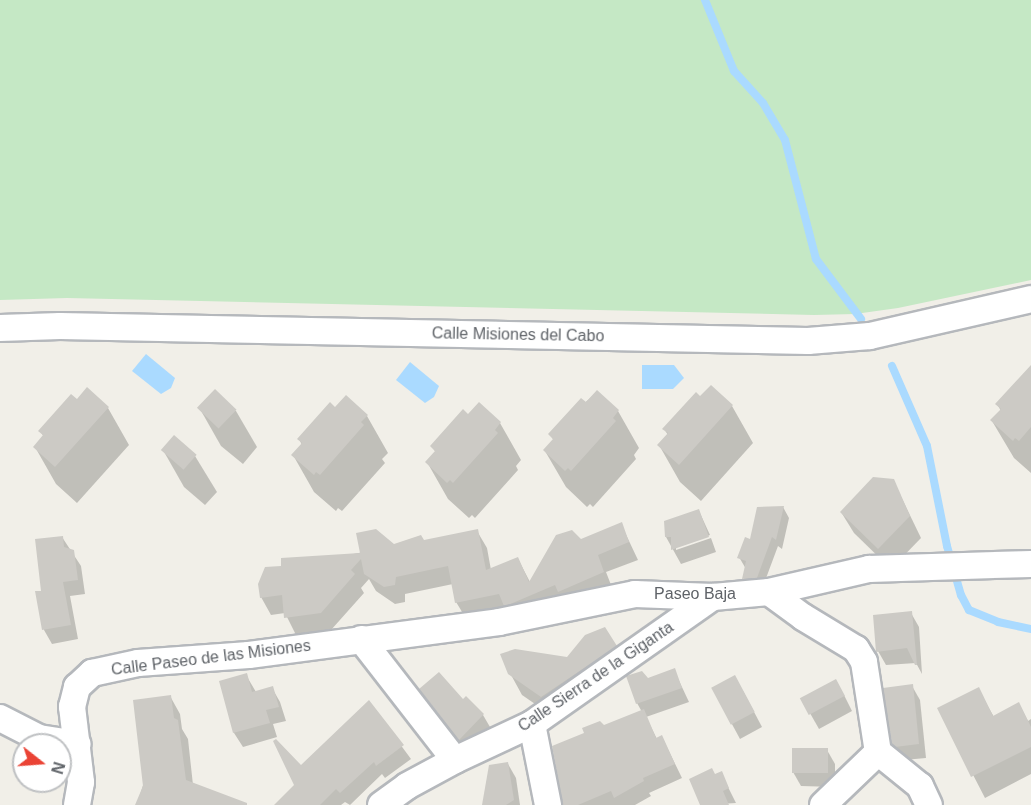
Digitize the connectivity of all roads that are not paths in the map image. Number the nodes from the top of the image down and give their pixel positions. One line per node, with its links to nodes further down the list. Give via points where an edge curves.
1 (1031, 299): 2 (street, Calle Misiones del Cabo, via 870,336 808,341 72,326)
2 (0, 328)
3 (1031, 564): 4 (street, Paseo Baja, via 869,569)
4 (769, 592): 5 (street, Paseo Baja); 10 (street, via 856,649 864,662)
5 (713, 597): 6 (street, Paseo Baja, via 634,594 499,622); 8 (street, Calle Sierra de la Giganta)
6 (361, 639): 9 (street, Calle Paseo de las Misiones, via 249,655 138,663 92,673 77,687 72,707); 11 (street)
7 (2, 714): 9 (street, via 39,738)
8 (532, 724): 11 (street, Calle Sierra de la Giganta); 14 (street)
9 (78, 744): 12 (street, Calle Paseo de las Misiones)
10 (878, 752): 15 (street); 16 (street, via 920,786)
11 (455, 760): 13 (street, Calle Sierra de la Giganta)
12 (78, 805)
13 (381, 805)
14 (548, 805)
15 (822, 805)
16 (929, 805)

